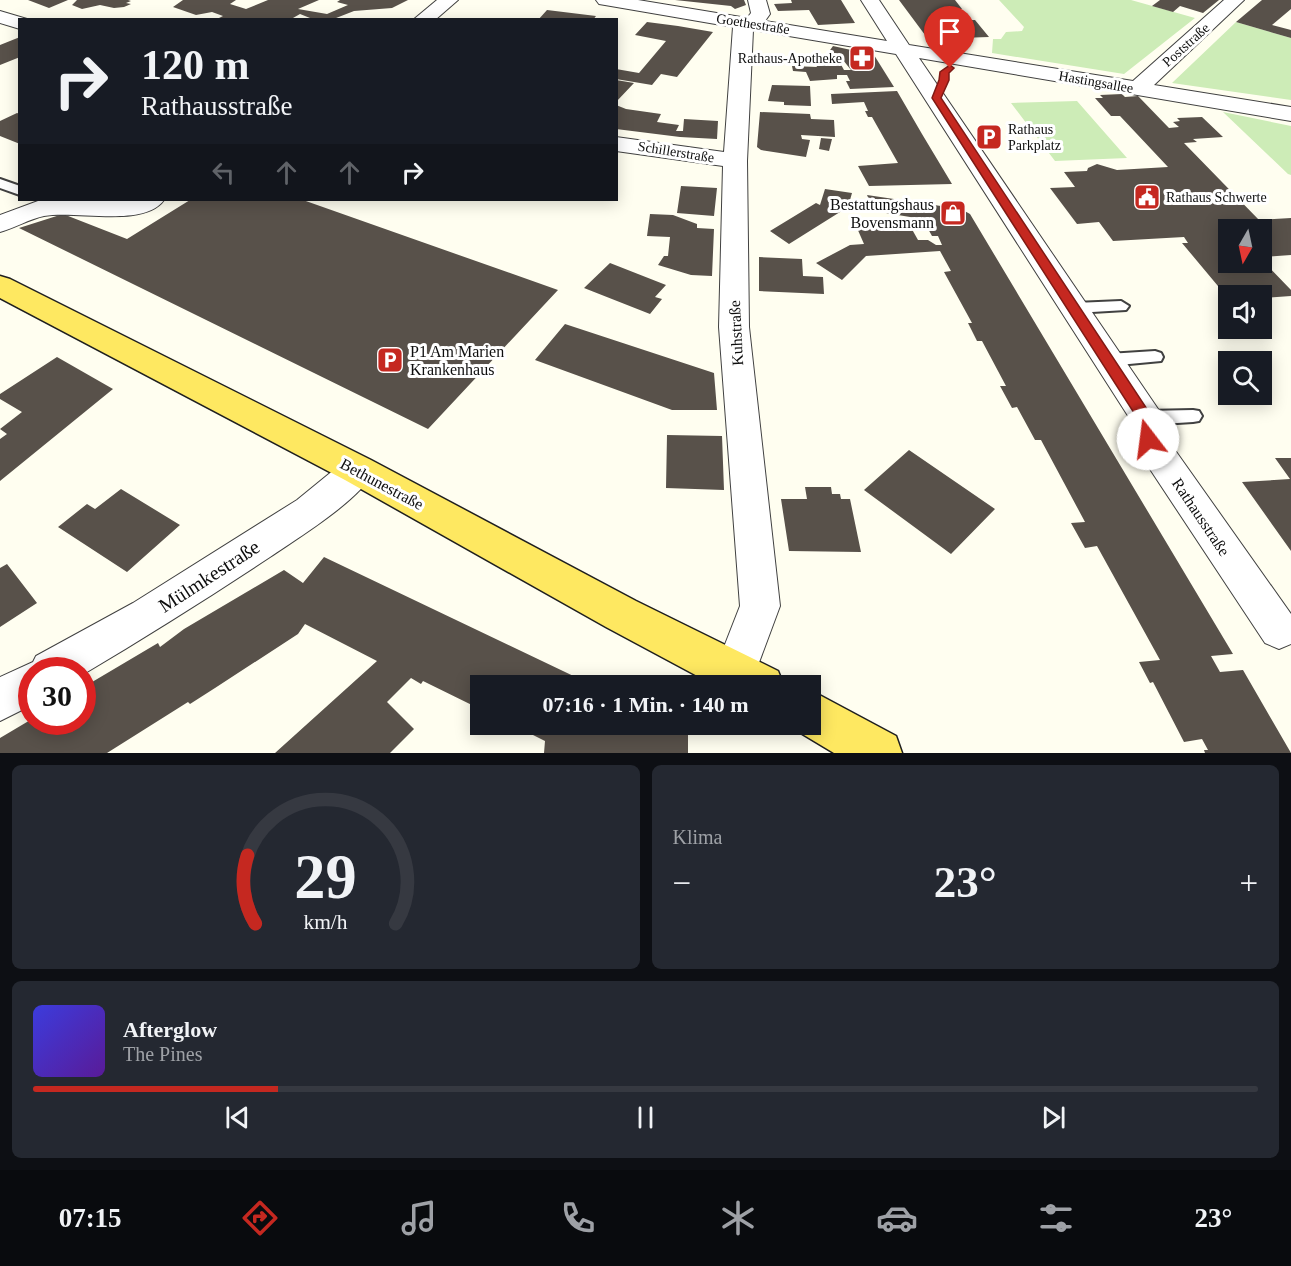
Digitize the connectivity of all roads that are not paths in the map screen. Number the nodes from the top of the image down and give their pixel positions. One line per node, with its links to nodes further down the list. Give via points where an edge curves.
1 (449, 0): 7 (street)
2 (606, 0): 5 (street, Goethestraße)
3 (870, 0): 9 (street, Rathausstraße)
4 (1235, 0): 11 (street, Poststraße)
5 (754, 12): 9 (street, Goethestraße); 15 (street, Kuhstraße, via 742,28)
6 (0, 16): 8 (street)
7 (425, 18)
8 (18, 22)
9 (901, 48): 10 (street, Hastingsallee); 12 (street, Rathausstraße)
10 (978, 61): 11 (street, Hastingsallee); 12 (street, via 944,72)
11 (1137, 89): 13 (street, Hastingsallee)
12 (936, 98): 23 (street, Rathausstraße)
13 (1291, 114)
14 (618, 144): 15 (street, Schillerstraße)
15 (735, 161): 32 (street, Kuhstraße, via 734,327 760,606)
16 (0, 183): 17 (lane)
17 (18, 190)
18 (149, 201): 19 (street, via 134,209)
19 (34, 204): 20 (street)
20 (0, 224)
21 (0, 286): 28 (main road, Bethunestraße)
22 (1121, 306): 23 (lane)
23 (1075, 308): 25 (street, Rathausstraße)
24 (1155, 357): 25 (lane)
25 (1108, 360): 27 (street, Rathausstraße)
26 (1193, 416): 27 (lane)
27 (1146, 418): 29 (street, Rathausstraße, via 1148,439)
28 (358, 470): 30 (street, Mülmkestraße, via 301,517 147,616); 31 (main road, Bethunestraße, via 621,614)
29 (1279, 630)
30 (74, 657)
31 (743, 675)
32 (749, 675)
33 (18, 690): 34 (street)
34 (0, 700)
35 (821, 719): 36 (main road)
36 (879, 753)

